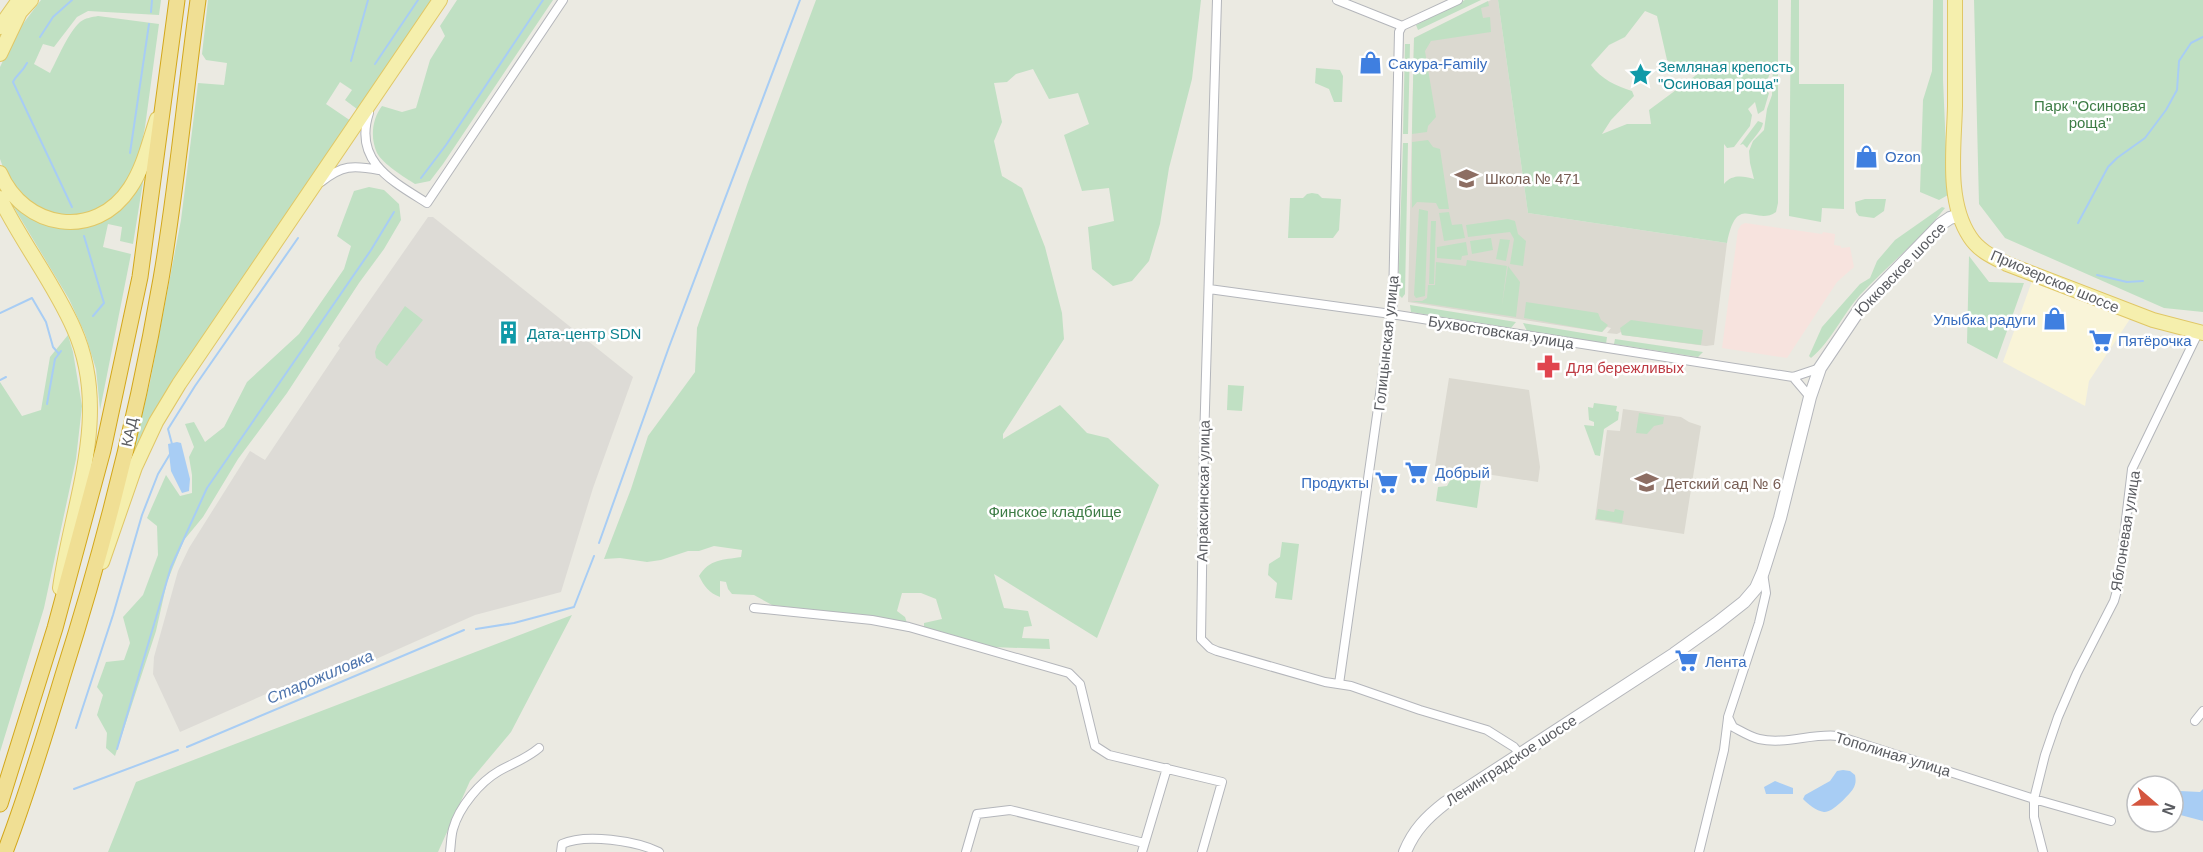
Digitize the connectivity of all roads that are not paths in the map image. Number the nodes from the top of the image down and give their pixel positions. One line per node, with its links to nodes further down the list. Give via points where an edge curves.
1 (19, 0): 12 (main road)
2 (31, 0): 13 (main road, via 20,12)
3 (177, 0): 14 (highway, КАД)
4 (198, 0): 28 (highway, КАД, via 161,280 125,451)
5 (440, 0): 15 (main road)
6 (563, 0): 16 (street, via 427,203)
7 (1217, 0): 21 (street, Апраксинская улица)
8 (1337, 0): 11 (street)
9 (1458, 0): 11 (street)
10 (1955, 0): 20 (main road, Приозерское шоссе, via 1954,174)
11 (1402, 26): 22 (street, Голицынская улица, via 1398,39)
12 (0, 27)
13 (0, 54)
14 (166, 88): 17 (main road, via 143,163 129,189 112,208 94,218 57,222 37,215 18,203); 30 (highway, КАД, via 140,277 104,450)
15 (372, 101): 16 (street, via 365,138); 18 (main road)
16 (379, 170): 18 (street, via 347,167 333,172)
17 (0, 173)
18 (313, 188): 28 (main road, via 156,422 135,467 110,545)
19 (0, 198): 30 (main road, via 75,330 89,383 91,413 86,458)
20 (1960, 214): 23 (main road, Приозерское шоссе, via 1970,237 1991,256 2107,304); 24 (main road, Юкковское шоссе, via 1935,230 1863,304)
21 (1209, 289): 22 (street, Бухвостовская улица); 32 (street, Апраксинская улица, via 1201,639 1217,651)
22 (1391, 314): 25 (street, Бухвостовская улица); 32 (street, Голицынская улица)
23 (2200, 333): 39 (street, Яблоневая улица, via 2132,469 2114,601 2058,717)
24 (1820, 368): 25 (street, Бухвостовская улица); 26 (main road, Юкковское шоссе)
25 (1793, 377): 26 (street)
26 (1810, 397): 27 (main road, Юкковское шоссе, via 1792,476)
27 (1763, 572): 31 (main road, Юкковское шоссе, via 1744,602); 34 (street, via 1766,594 1759,623)
28 (89, 594): 43 (highway, КАД)
29 (754, 608): 38 (street, via 909,627 1069,673 1080,684 1095,746 1108,755)
30 (55, 628): 40 (highway, КАД)
31 (1632, 681): 37 (main road, Ленинградское шоссе)
32 (1339, 684): 37 (street, Апраксинская улица, via 1487,730)
33 (2203, 711): 35 (street)
34 (1728, 717): 39 (street, Тополиная улица, via 1733,727 1757,739 1838,736); 50 (street)
35 (2195, 721)
36 (539, 748): 44 (street, via 498,772 469,799 453,829)
37 (1520, 754): 49 (main road, Ленинградское шоссе, via 1425,819)
38 (1167, 768): 42 (street); 48 (street, via 1222,782)
39 (2034, 799): 41 (street, Тополиная улица); 51 (street, via 2034,817)
40 (0, 804)
41 (2111, 821)
42 (1143, 848): 47 (street, via 1010,810 977,814)
43 (5, 852)
44 (450, 852)
45 (561, 852): 46 (street, via 562,844 573,838 644,844)
46 (659, 852)
47 (966, 852)
48 (1202, 852)
49 (1405, 852)
50 (1699, 852)
51 (2043, 852)

